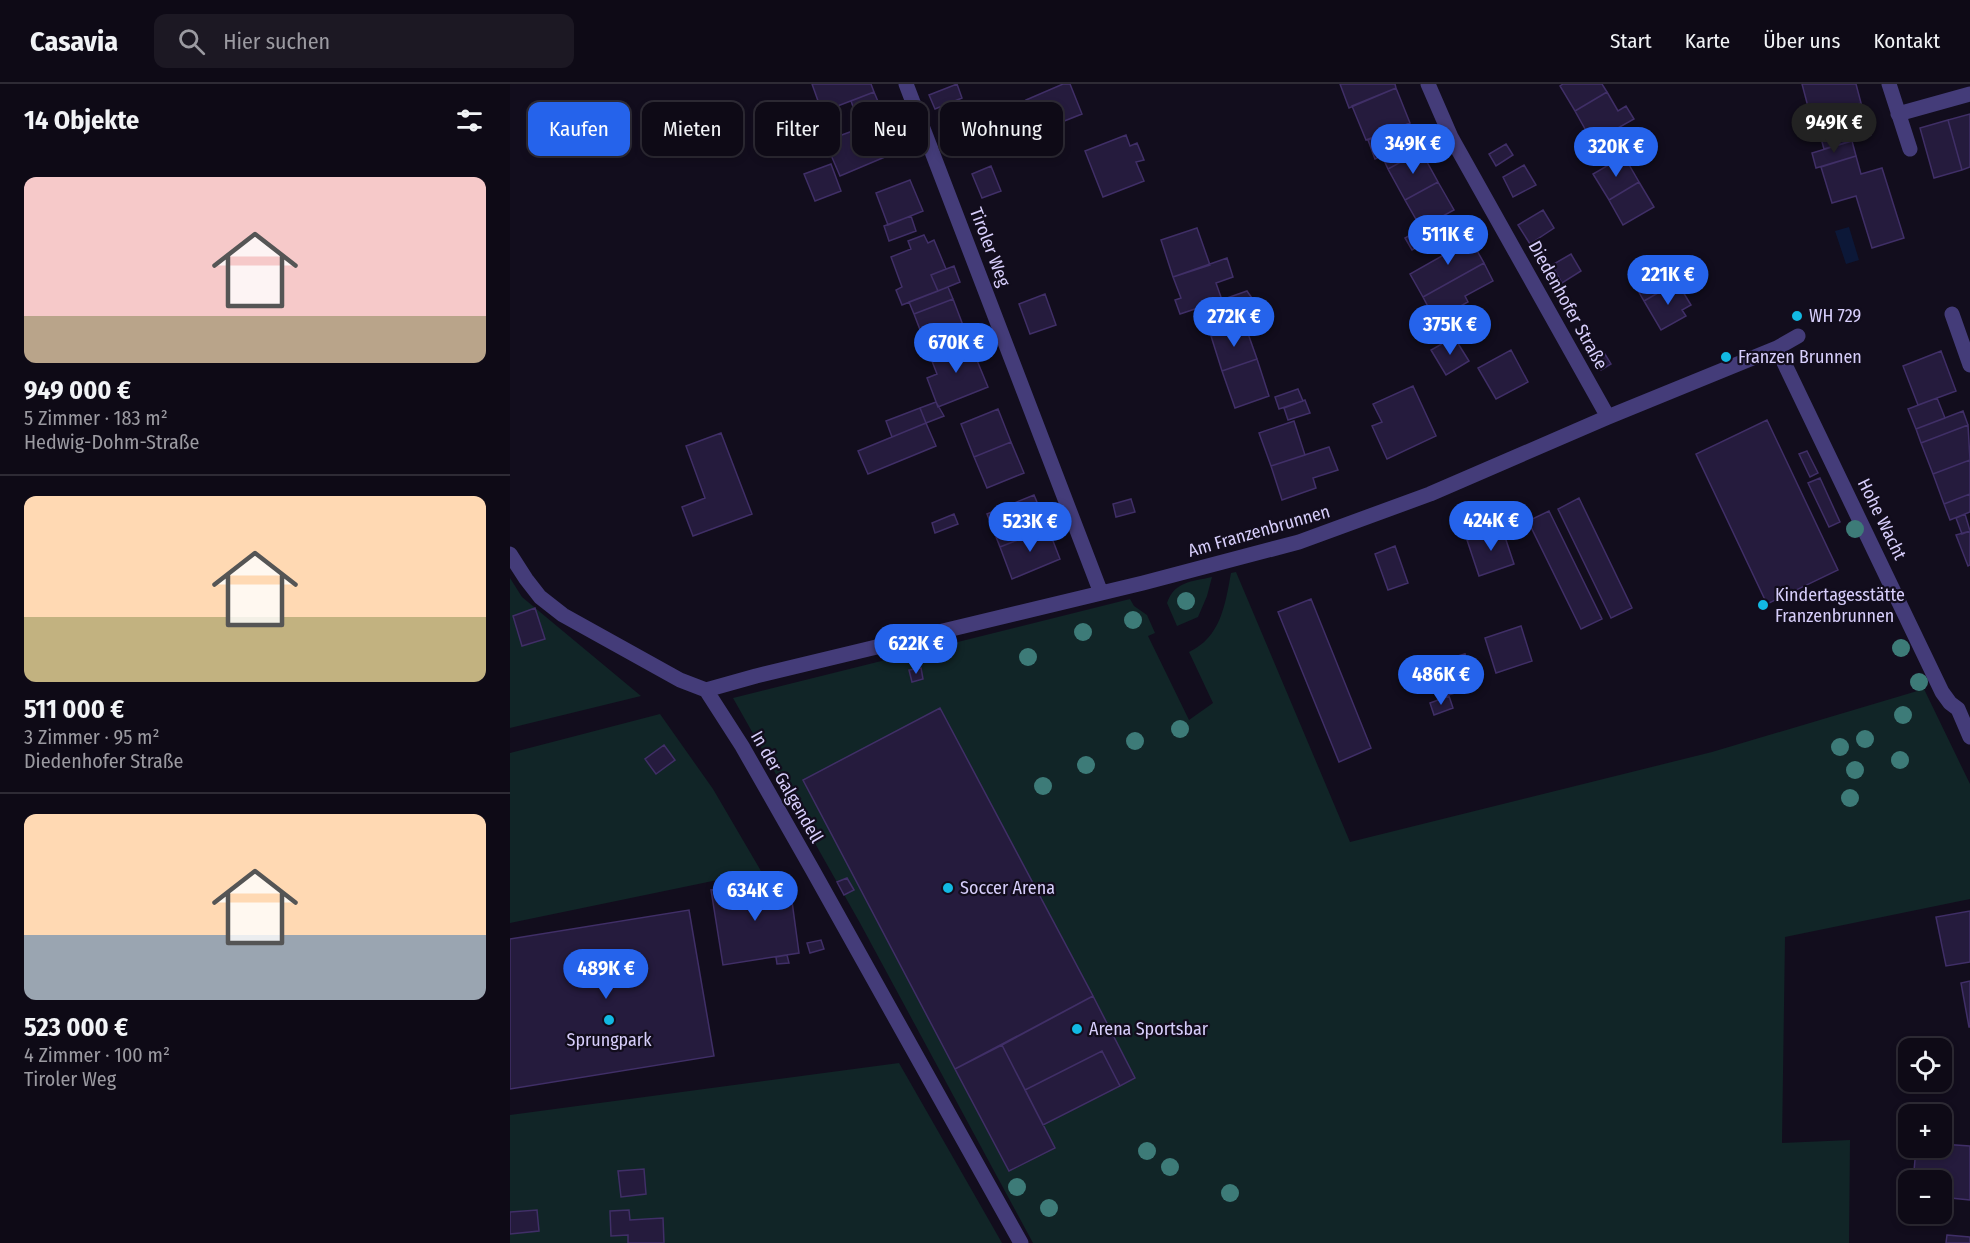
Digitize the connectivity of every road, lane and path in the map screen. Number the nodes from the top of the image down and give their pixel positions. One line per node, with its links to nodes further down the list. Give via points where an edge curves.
1 (906, 84): 13 (street, Tiroler Weg)
2 (1428, 84): 11 (street, Diedenhofer Straße, via 1451,137)
3 (1890, 84): 5 (street)
4 (1970, 94): 5 (street)
5 (1898, 114): 6 (street)
6 (1910, 149)
7 (1952, 314): 10 (street)
8 (1798, 336): 9 (street, Am Franzenbrunnen)
9 (1777, 348): 11 (street, Am Franzenbrunnen); 15 (street, Hohe Wacht, via 1942,692)
10 (1970, 365)
11 (1608, 417): 13 (street, Am Franzenbrunnen, via 1430,494 1321,535)
12 (510, 554): 14 (street, via 540,597 563,615 680,680)
13 (1101, 593): 14 (street, Am Franzenbrunnen)
14 (706, 690): 17 (street, In der Galgendell, via 742,746)
15 (1964, 706): 16 (street, Hohe Wacht)
16 (1970, 737)
17 (1021, 1243)

